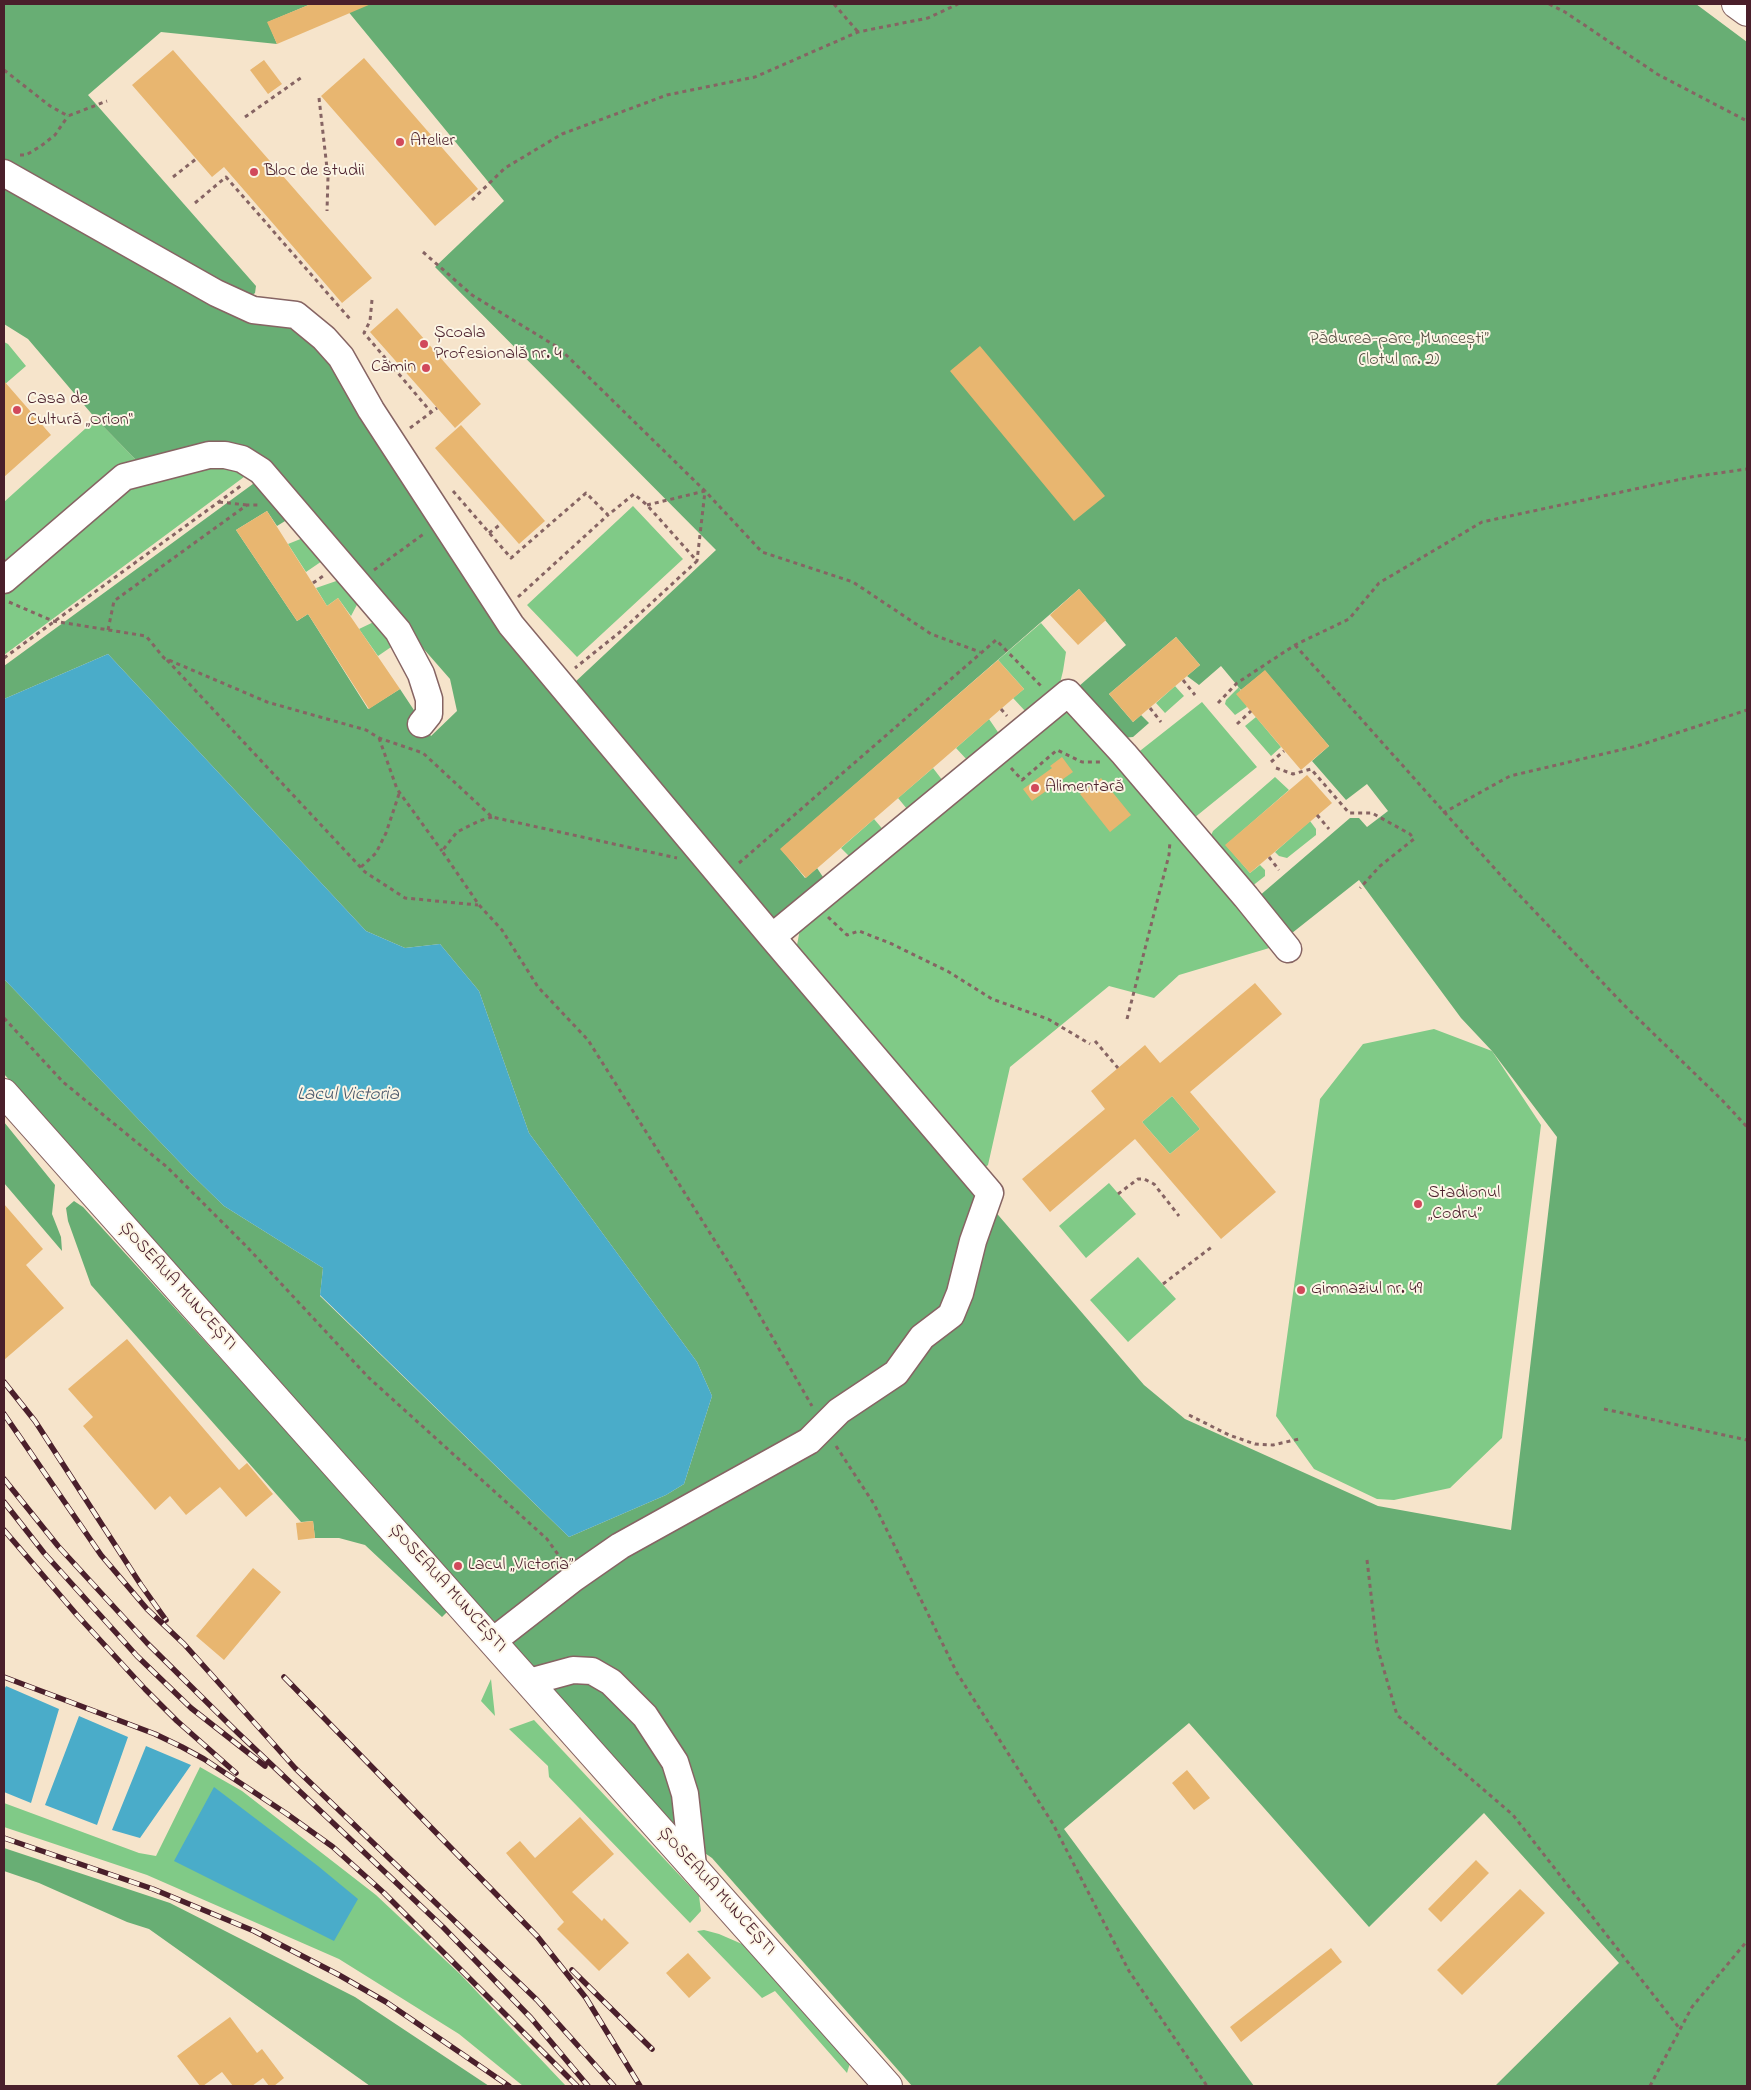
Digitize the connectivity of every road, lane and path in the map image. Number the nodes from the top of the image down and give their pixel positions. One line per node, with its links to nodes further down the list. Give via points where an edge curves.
1 (834, 4): 6 (path)
2 (958, 4): 6 (path, via 928,18)
3 (1549, 4): 13 (path, via 1657,74)
4 (1736, 4): 5 (main road)
5 (1747, 12)
6 (858, 32): 17 (path, via 755,77 667,95 562,134 505,168)
7 (4, 70): 11 (path)
8 (302, 77): 12 (path)
9 (319, 98): 19 (path, via 328,177)
10 (107, 101): 11 (path)
11 (68, 116): 15 (path, via 41,146)
12 (245, 117)
13 (1747, 121)
14 (196, 159): 16 (path)
15 (11, 164): 34 (lane, via 216,293 253,310 296,315 324,338 340,357 371,410)
16 (173, 177)
17 (472, 200)
18 (196, 203): 22 (path, via 226,177)
19 (327, 211)
20 (423, 252): 28 (path, via 472,295 559,348)
21 (372, 300): 24 (path, via 370,321 364,333)
22 (350, 318)
23 (437, 408): 24 (path)
24 (431, 412): 25 (path)
25 (403, 433)
26 (1747, 469): 45 (path, via 1691,477 1482,522 1379,583 1349,619)
27 (260, 471): 29 (path); 32 (lane); 39 (lane, via 242,459 210,455 124,477)
28 (705, 490): 31 (path); 38 (path); 46 (path, via 762,552 853,582 931,634)
29 (219, 502): 30 (path); 43 (path)
30 (247, 505): 32 (path); 44 (path, via 114,601)
31 (647, 505): 33 (path, via 634,494); 38 (path)
32 (291, 506): 40 (lane)
33 (608, 515): 37 (path, via 586,493); 42 (path)
34 (444, 519): 40 (path); 50 (lane, via 511,625)
35 (501, 524): 36 (path)
36 (489, 533)
37 (511, 558)
38 (697, 561): 50 (path)
39 (4, 580)
40 (357, 583): 58 (lane, via 398,631 421,674 429,700 428,714)
41 (4, 600): 43 (path)
42 (514, 601)
43 (53, 621): 44 (path); 47 (path)
44 (108, 630): 48 (path, via 146,636)
45 (1295, 646): 53 (path, via 1237,684); 68 (path)
46 (981, 652): 52 (path, via 996,640); 77 (path)
47 (4, 658)
48 (164, 658): 60 (path, via 268,702 366,730); 75 (path)
49 (1182, 680): 51 (path)
50 (560, 682): 77 (lane)
51 (1195, 695)
52 (1056, 702): 62 (lane); 63 (lane, via 1068,693)
53 (1218, 703)
54 (1150, 708): 57 (path)
55 (1747, 710): 68 (path, via 1637,746 1510,776)
56 (1251, 711): 59 (path)
57 (1161, 722)
58 (421, 724)
59 (1237, 724)
60 (379, 738): 66 (path); 70 (path, via 423,753)
61 (1284, 751): 64 (path)
62 (997, 752): 63 (path, via 1022,780 1057,750 1082,762 1105,762); 79 (lane)
63 (1124, 754): 67 (lane)
64 (1271, 762)
65 (1276, 768): 78 (path, via 1293,774 1311,770 1349,812 1372,813 1410,834 1414,840 1380,866)
66 (400, 794): 72 (path); 75 (path, via 376,853)
67 (1173, 811): 82 (lane); 84 (path, via 1169,855)
68 (1443, 813): 89 (path, via 1624,1005)
69 (1317, 815): 71 (path)
70 (492, 817): 72 (path, via 456,832); 74 (path)
71 (1329, 829)
72 (442, 851): 80 (path)
73 (1269, 857): 76 (path)
74 (686, 860)
75 (361, 867): 80 (path, via 405,898)
76 (1280, 870)
77 (723, 878): 81 (lane)
78 (1360, 888)
79 (815, 904): 81 (lane); 86 (path, via 847,935 859,931 892,944 949,972 992,999 1048,1019)
80 (479, 905): 96 (path, via 502,930 538,987 588,1040 734,1271)
81 (772, 937): 96 (lane, via 990,1193 951,1314 922,1336 896,1374 839,1411)
82 (1288, 949)
83 (4, 1018): 100 (path, via 63,1082 167,1167 248,1248 368,1377 546,1539)
84 (1127, 1019)
85 (1095, 1041): 87 (path)
86 (1090, 1044)
87 (1118, 1068)
88 (4, 1093): 101 (main road, ȘOSEAUA MUNCEȘTI)
89 (1747, 1127)
90 (1118, 1194): 91 (path, via 1138,1179 1144,1179 1154,1184)
91 (1179, 1216)
92 (1213, 1246): 93 (path)
93 (1162, 1284)
94 (1604, 1409): 98 (path)
95 (1189, 1415): 97 (path, via 1255,1444 1273,1445)
96 (824, 1428): 100 (lane, via 809,1441 620,1546); 107 (path, via 874,1504 957,1673 1053,1824 1129,1971)
97 (1299, 1439)
98 (1747, 1440)
99 (1367, 1560): 105 (path, via 1377,1646 1397,1715 1513,1815)
100 (574, 1578): 101 (lane)
101 (493, 1641): 102 (main road, ȘOSEAUA MUNCEȘTI)
102 (529, 1682): 103 (main road, ȘOSEAUA MUNCEȘTI); 103 (lane, via 573,1670 592,1672 611,1682 645,1716 675,1762 685,1794)
103 (693, 1866): 106 (main road, ȘOSEAUA MUNCEȘTI)
104 (1747, 1941): 105 (path, via 1692,2007)
105 (1680, 2028): 108 (path)
106 (888, 2086)
107 (1207, 2086)
108 (1650, 2086)

